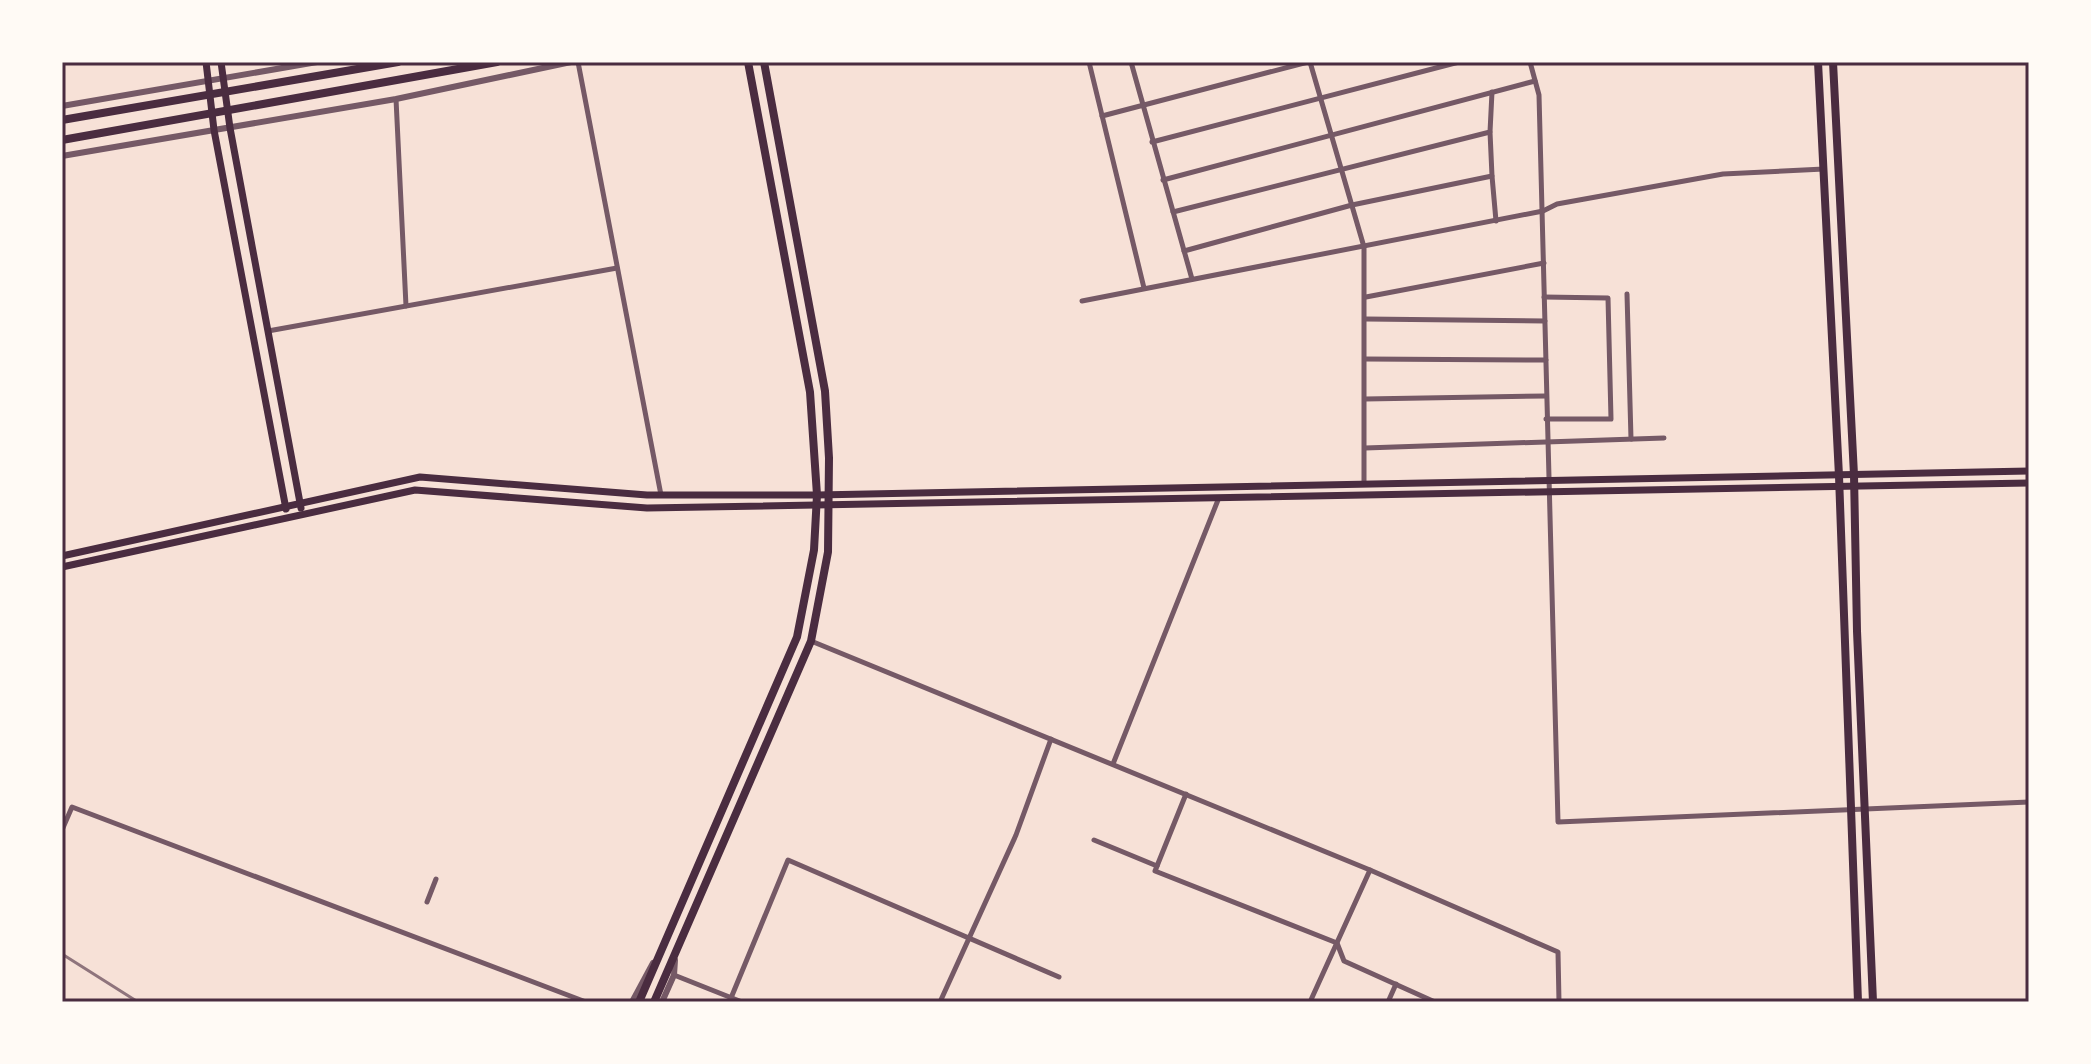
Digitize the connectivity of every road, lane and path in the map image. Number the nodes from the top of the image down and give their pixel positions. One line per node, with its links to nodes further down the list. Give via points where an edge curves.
1 (206, 62): 18 (main road)
2 (221, 62): 17 (main road)
3 (317, 62): 17 (street)
4 (393, 62): 21 (main road)
5 (497, 62): 20 (main road)
6 (571, 62): 25 (street)
7 (578, 62): 51 (street)
8 (748, 62): 82 (main road, via 810,392)
9 (765, 62): 80 (main road, via 825,391)
10 (1089, 62): 30 (street)
11 (1131, 62): 27 (street)
12 (1309, 62): 24 (street); 27 (street)
13 (1459, 62): 24 (street)
14 (1530, 62): 19 (street)
15 (1818, 62): 41 (main road)
16 (1833, 62): 72 (main road)
17 (224, 78): 18 (street); 21 (main road)
18 (208, 81): 23 (main road); 26 (street)
19 (1535, 81): 22 (street); 45 (street)
20 (393, 83): 25 (street); 28 (main road)
21 (225, 90): 23 (main road); 28 (main road)
22 (1492, 92): 34 (street); 35 (street)
23 (209, 93): 29 (main road); 31 (main road)
24 (1321, 98): 35 (street); 37 (street)
25 (396, 99): 32 (street); 58 (street)
26 (62, 106): 31 (street)
27 (1142, 106): 30 (street); 37 (street)
28 (228, 111): 29 (main road); 32 (main road)
29 (212, 114): 33 (main road); 36 (main road)
30 (1102, 116): 53 (street)
31 (63, 120)
32 (230, 128): 33 (street); 61 (main road)
33 (214, 130): 38 (street); 86 (main road)
34 (1490, 132): 40 (street); 42 (street)
35 (1332, 135): 40 (street); 43 (street)
36 (66, 139): 38 (street)
37 (1152, 142): 43 (street)
38 (74, 154): 39 (street)
39 (62, 156)
40 (1342, 169): 44 (street); 46 (street)
41 (1825, 169): 45 (street, via 1723,174 1557,204); 73 (main road)
42 (1492, 176): 44 (street); 47 (street)
43 (1163, 180): 46 (street)
44 (1352, 205): 48 (street); 49 (street)
45 (1543, 211): 47 (street); 50 (street)
46 (1173, 212): 49 (street)
47 (1496, 221): 48 (street)
48 (1364, 247): 52 (street); 55 (street)
49 (1184, 251): 52 (street)
50 (1544, 263): 55 (street); 56 (street)
51 (617, 268): 58 (street); 81 (street)
52 (1192, 279): 53 (street)
53 (1144, 288): 57 (street)
54 (1627, 294): 68 (street)
55 (1366, 297): 59 (street)
56 (1544, 297): 60 (street); 66 (street, via 1608,298 1611,419)
57 (1082, 301)
58 (406, 306): 61 (street)
59 (1366, 319): 60 (street); 62 (street)
60 (1545, 321): 63 (street)
61 (268, 331): 84 (main road)
62 (1365, 359): 63 (street); 65 (street)
63 (1546, 360): 64 (street)
64 (1546, 396): 65 (street); 66 (street)
65 (1365, 399): 70 (street)
66 (1546, 419): 69 (street)
67 (1664, 438): 68 (street)
68 (1631, 439): 69 (street)
69 (1547, 442): 70 (street); 74 (street)
70 (1365, 448): 75 (street)
71 (2029, 471): 72 (main road)
72 (1854, 475): 73 (main road); 78 (main road)
73 (1839, 476): 74 (main road); 77 (main road)
74 (1548, 481): 75 (main road); 79 (street)
75 (1364, 483): 80 (main road)
76 (2029, 483): 78 (main road)
77 (1839, 487): 78 (main road); 79 (main road); 100 (main road)
78 (1854, 487): 99 (main road)
79 (1548, 493): 83 (main road); 100 (street, via 1558,822)
80 (830, 494): 82 (main road); 87 (main road)
81 (661, 495): 82 (main road); 84 (main road, via 420,477)
82 (817, 495): 85 (main road)
83 (1218, 500): 87 (main road); 94 (street)
84 (301, 504): 86 (main road); 88 (main road)
85 (817, 506): 87 (main road); 88 (main road, via 647,508 415,490); 110 (main road, via 797,637)
86 (285, 507): 89 (main road); 90 (main road)
87 (828, 507): 92 (main road, via 828,552)
88 (302, 515): 89 (main road)
89 (287, 517): 91 (main road)
90 (62, 556)
91 (62, 567)
92 (811, 641): 93 (street); 109 (main road)
93 (1051, 739): 94 (street); 107 (street, via 1016,835)
94 (1113, 764): 95 (street)
95 (1186, 794): 103 (street); 104 (street)
96 (62, 802): 98 (street)
97 (2029, 802): 99 (street)
98 (72, 807): 101 (street); 115 (street)
99 (1867, 808): 100 (street); 127 (main road)
100 (1851, 809): 126 (main road)
101 (62, 830)
102 (1094, 840): 103 (street)
103 (1157, 866): 108 (street, via 1155,871)
104 (1370, 870): 108 (street); 125 (street, via 1558,952)
105 (436, 879): 106 (street)
106 (427, 902)
107 (967, 937): 112 (street); 114 (street, via 788,860); 121 (street)
108 (1337, 943): 113 (street, via 1344,961); 122 (street)
109 (675, 952): 111 (street); 118 (main road)
110 (660, 954): 116 (street, via 643,975); 117 (main road)
111 (674, 975): 114 (street); 119 (street)
112 (1059, 977)
113 (1396, 984): 123 (street); 124 (street)
114 (731, 998): 120 (street)
115 (586, 1002)
116 (632, 1002)
117 (639, 1002)
118 (654, 1002)
119 (662, 1002)
120 (742, 1002)
121 (940, 1002)
122 (1310, 1002)
123 (1388, 1002)
124 (1435, 1002)
125 (1559, 1002)
126 (1858, 1002)
127 (1873, 1002)

